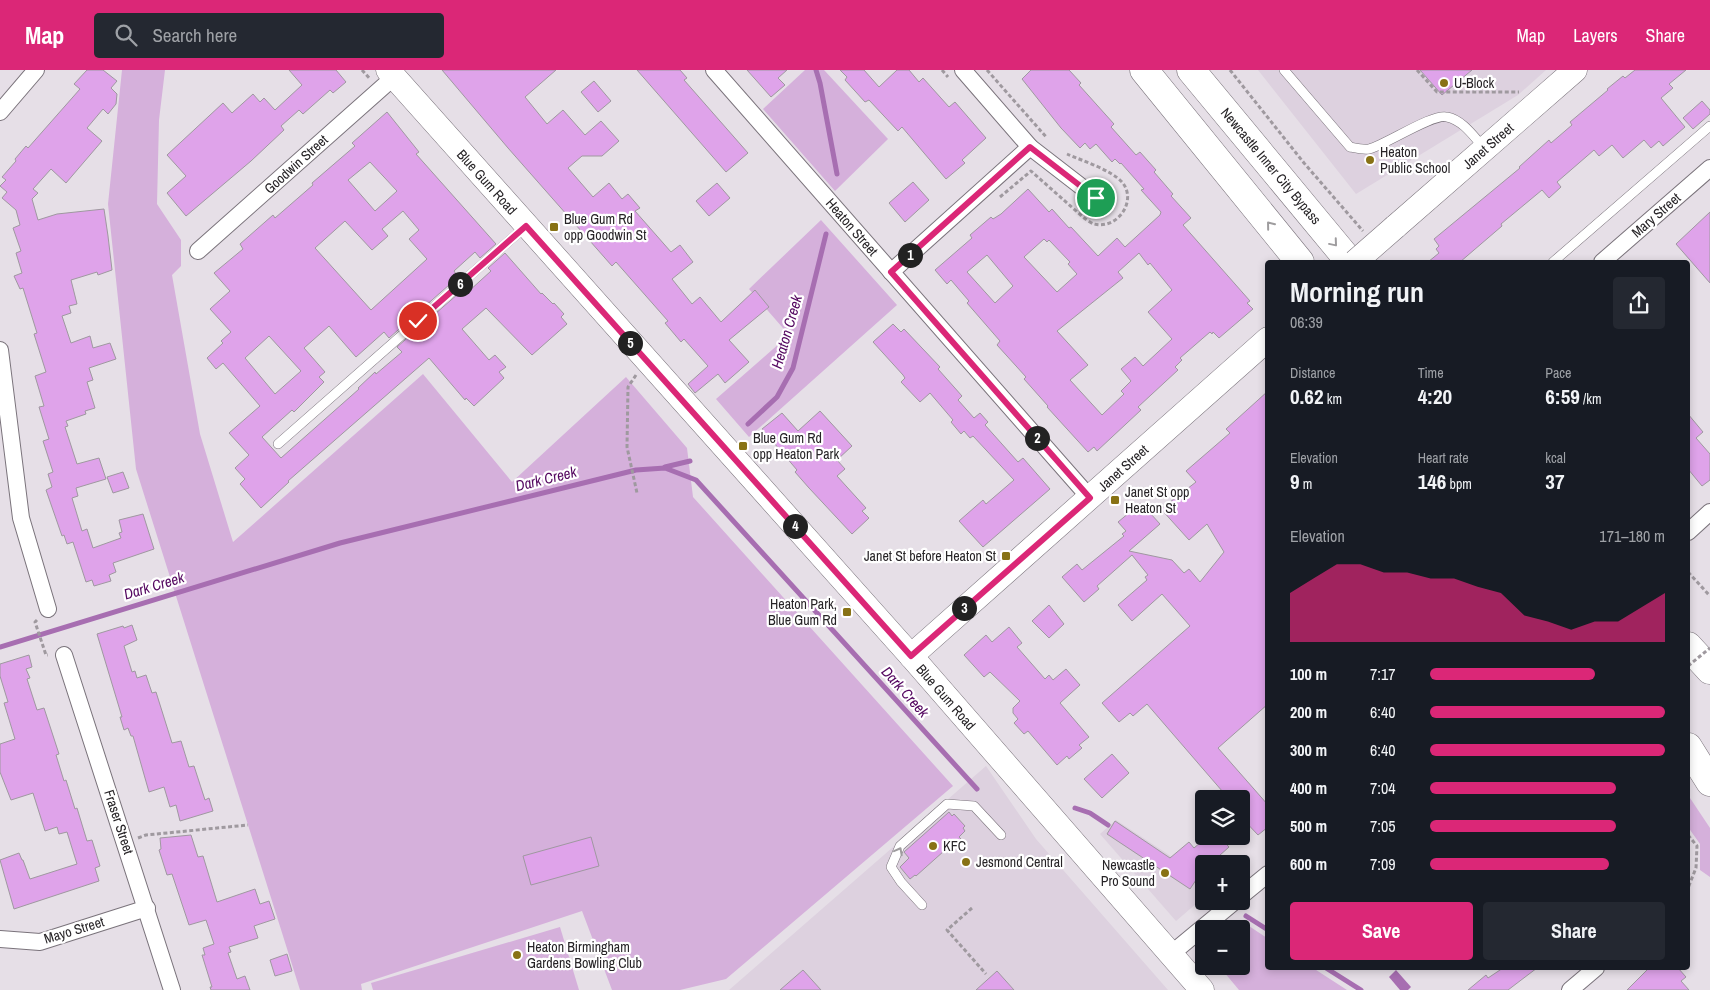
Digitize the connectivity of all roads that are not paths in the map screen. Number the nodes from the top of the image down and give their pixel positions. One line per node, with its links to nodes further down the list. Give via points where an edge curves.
1 (36, 70): 9 (street)
2 (714, 70): 22 (street, Heaton Street)
3 (963, 70): 11 (street)
4 (1191, 70): 18 (highway, Newcastle Inner City Bypass, one-way to 18)
5 (1284, 70): 12 (lane, via 1350,147 1366,150 1432,119 1446,116 1465,127)
6 (1575, 70): 12 (main road, Janet Street)
7 (1145, 73): 17 (highway, one-way to 7)
8 (385, 76): 15 (main road, Blue Gum Road); 16 (street, Goodwin Street)
9 (0, 112)
10 (1710, 126): 20 (lane)
11 (1030, 147): 14 (street); 22 (street)
12 (1485, 149): 19 (main road, Janet Street, bridge)
13 (1710, 168): 21 (street, Mary Street)
14 (1096, 198)
15 (526, 226): 25 (lane); 32 (main road, Blue Gum Road)
16 (198, 251)
17 (1298, 260)
18 (1348, 260)
19 (1357, 260)
20 (1555, 260)
21 (1604, 260)
22 (891, 272): 26 (street, Heaton Street)
23 (1265, 342): 26 (main road, Janet Street)
24 (0, 350): 29 (street, via 21,518)
25 (278, 444)
26 (1090, 498): 32 (main road, Janet Street)
27 (1710, 512): 28 (street)
28 (1690, 530)
29 (48, 609)
30 (1690, 648): 33 (highway)
31 (64, 655): 40 (street, Fraser Street)
32 (911, 656): 43 (main road, Blue Gum Road)
33 (1710, 670)
34 (1690, 750): 35 (highway)
35 (1710, 782)
36 (1001, 835): 39 (lane, one-way to 36, via 891,867 900,846 947,804 974,806)
37 (1265, 876): 38 (street)
38 (1250, 889)
39 (922, 905)
40 (146, 908): 42 (street, Mayo Street, via 40,942); 45 (street, Fraser Street)
41 (1224, 910): 43 (street)
42 (0, 939)
43 (1171, 954): 46 (main road, Blue Gum Road)
44 (1594, 970): 47 (street)
45 (172, 990)
46 (1202, 990)
47 (1570, 990)

